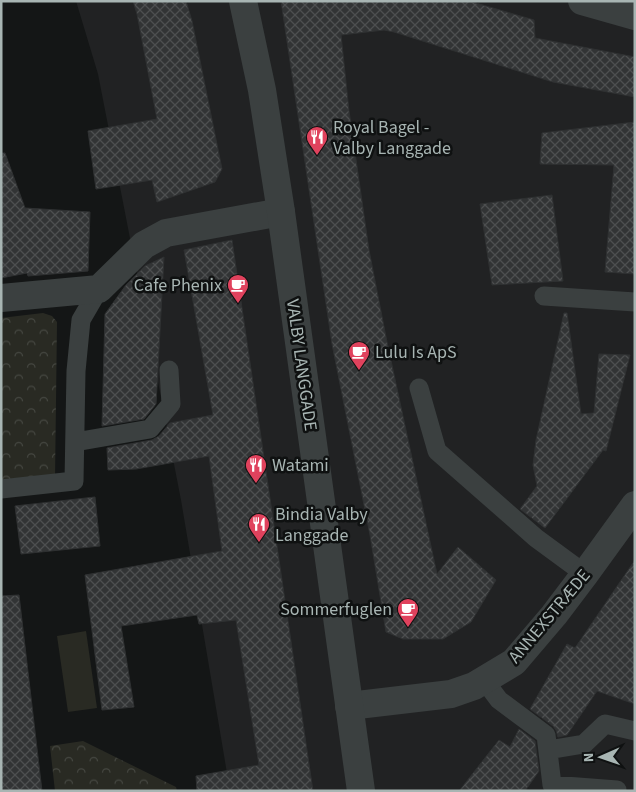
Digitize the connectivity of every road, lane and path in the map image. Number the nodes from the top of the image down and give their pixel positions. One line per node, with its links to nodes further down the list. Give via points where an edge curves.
1 (243, 1): 4 (street, VALBY LANGGADE, via 262,90)
2 (582, 1): 3 (street)
3 (635, 16)
4 (281, 212): 5 (street, via 166,233 144,245); 16 (street, VALBY LANGGADE)
5 (99, 289): 7 (street); 11 (lane, via 80,320)
6 (544, 296): 8 (lane)
7 (1, 298)
8 (635, 302)
9 (170, 370): 11 (lane, via 171,404 150,429)
10 (419, 388): 14 (lane, via 437,451 536,538)
11 (75, 442): 12 (lane, via 74,481)
12 (1, 489)
13 (635, 505): 14 (street, ANNEXSTRÆDE)
14 (585, 574): 15 (street, ANNEXSTRÆDE, via 514,662)
15 (484, 680): 16 (street, ANNEXSTRÆDE, via 451,694); 18 (lane, via 499,700 546,734)
16 (349, 706): 20 (street, VALBY LANGGADE)
17 (635, 730): 18 (lane, via 605,724 584,744)
18 (548, 750): 19 (lane, via 552,786)
19 (617, 790)
20 (361, 791)

